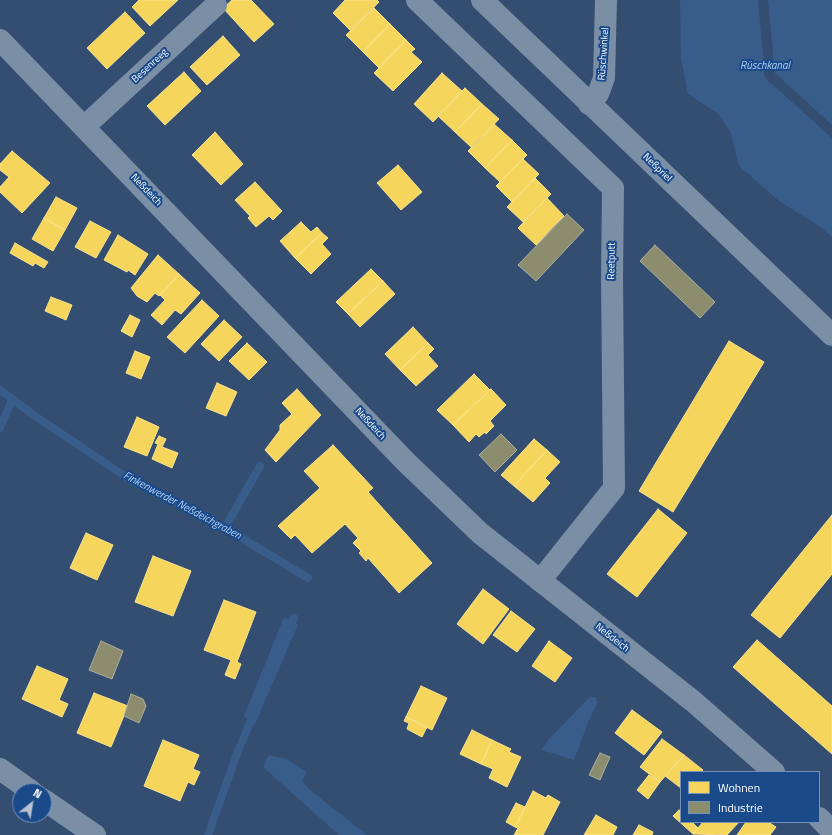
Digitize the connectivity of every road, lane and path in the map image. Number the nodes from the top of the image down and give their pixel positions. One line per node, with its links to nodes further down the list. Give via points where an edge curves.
1 (417, 0): 9 (street, Reetputt, via 613,188 614,488)
2 (482, 0): 6 (street, Neßpriel)
3 (606, 0): 6 (street, Rüschwinkel, via 604,78 598,94)
4 (216, 5): 7 (street, Besenreeg)
5 (0, 40): 7 (street, Neßdeich)
6 (589, 104): 8 (street, Neßpriel)
7 (84, 127): 9 (street, Neßdeich, via 406,462 480,533)
8 (832, 335)
9 (540, 581): 11 (street, Neßdeich, via 694,702)
10 (0, 769): 12 (street)
11 (773, 771)
12 (20, 783)
13 (52, 805): 16 (street)
14 (820, 819): 15 (street)
15 (832, 831)
16 (95, 835)

